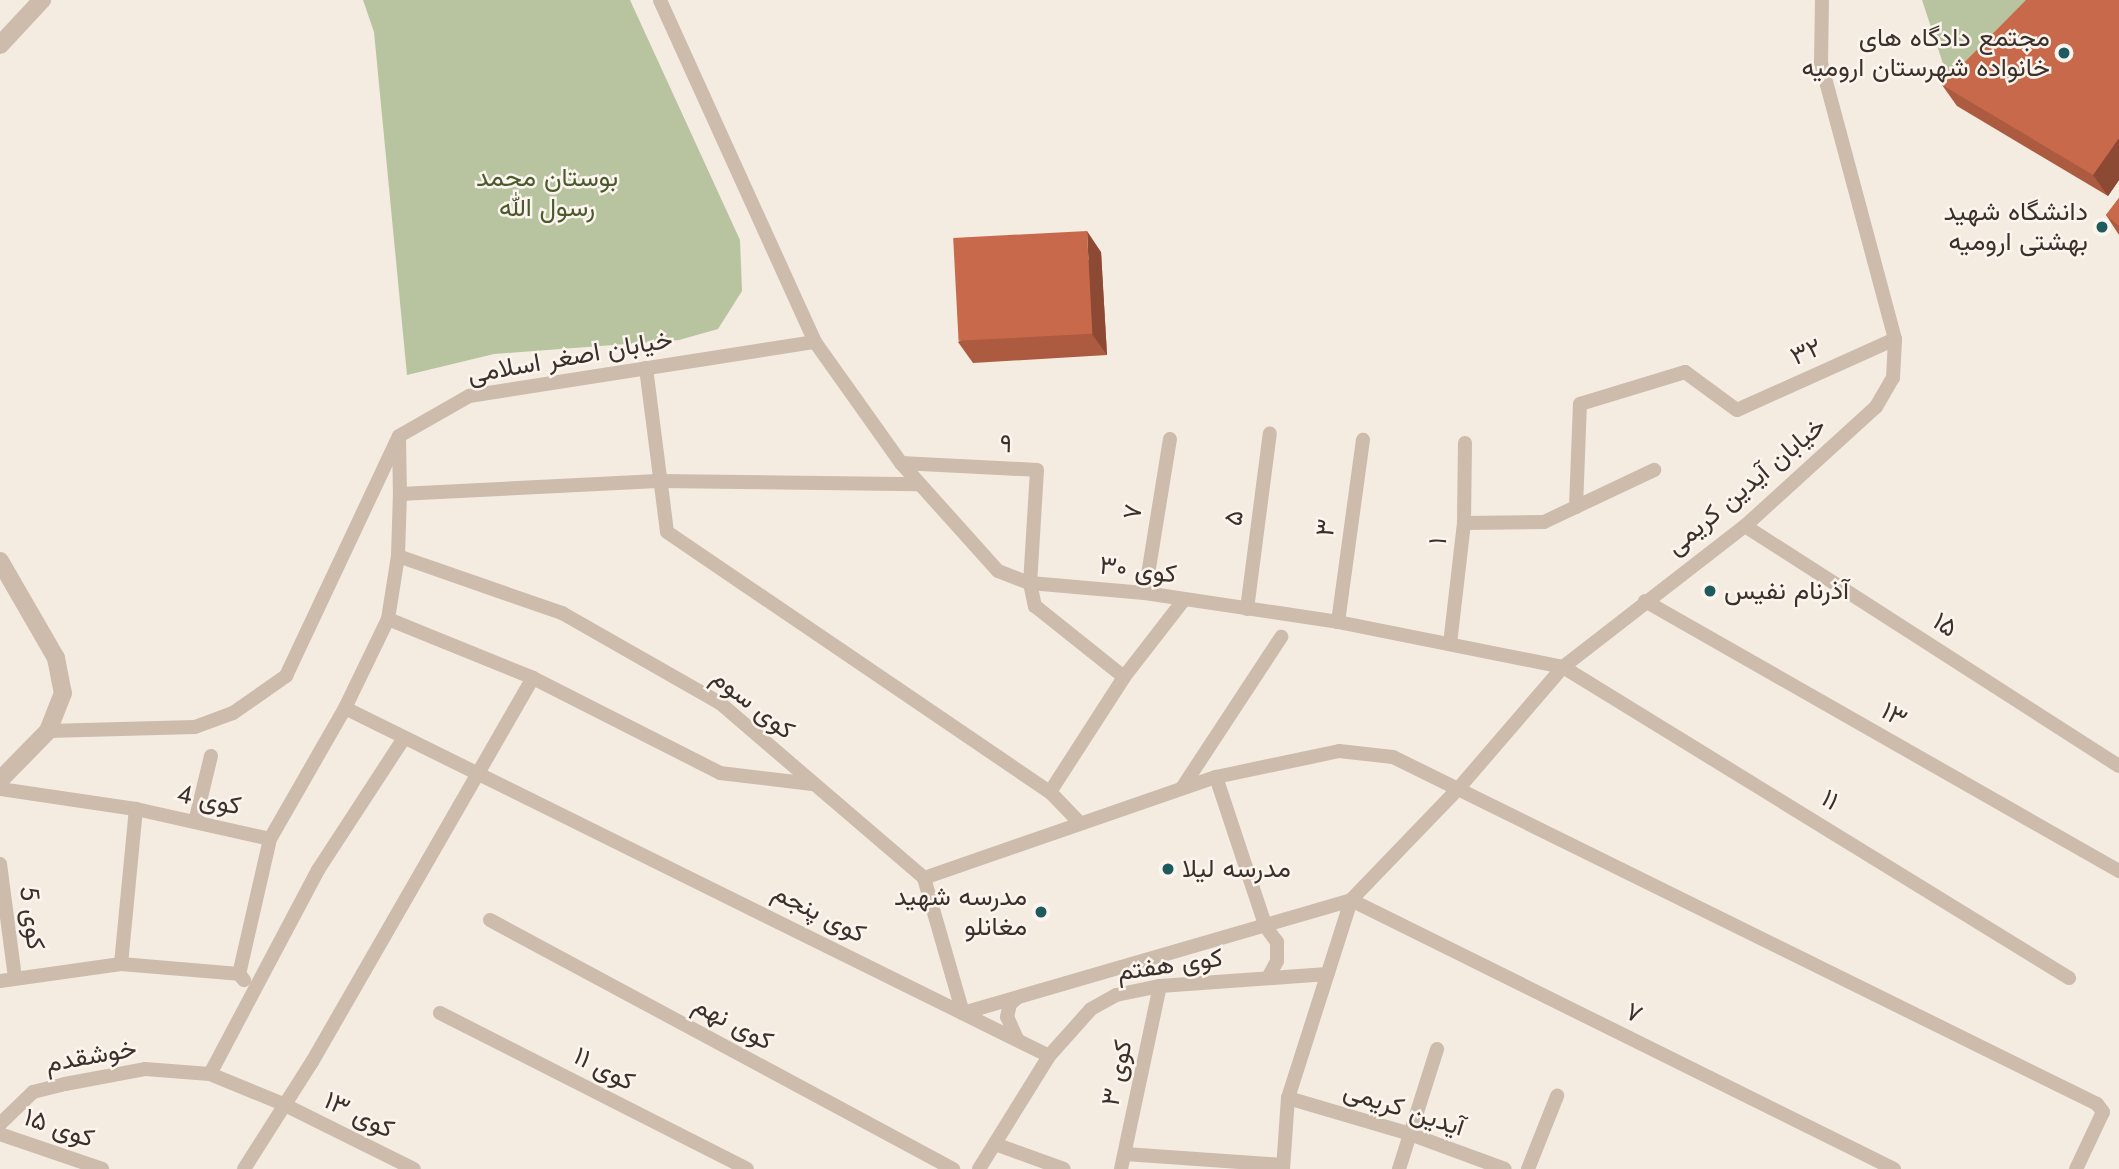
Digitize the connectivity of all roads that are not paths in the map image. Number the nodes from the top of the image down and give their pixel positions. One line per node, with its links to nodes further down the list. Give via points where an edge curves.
1 (41, 0): 4 (street)
2 (660, 0): 6 (street)
3 (1822, 0): 5 (street, خیابان آیدین کریمی, via 1821,63)
4 (0, 45)
5 (1895, 339): 18 (street, ۳۲, via 1737,410 1685,372 1580,404); 20 (street, خیابان آیدین کریمی, via 1893,377 1876,407)
6 (815, 342): 7 (street, خیابان اصغر اسلامی); 13 (street, کوی ۳۰)
7 (646, 368): 9 (street, خیابان اصغر اسلامی, via 470,396); 15 (street)
8 (1270, 433): 27 (street, ۵)
9 (399, 436): 17 (street); 36 (street, via 286,676 233,713 195,727)
10 (1170, 439): 24 (street, ۷)
11 (1363, 440): 29 (street, ۳)
12 (1465, 443): 19 (street, ۱)
13 (901, 463): 16 (street, کوی ۳۰); 23 (street, ۹, via 1037,470)
14 (1654, 470): 18 (street)
15 (658, 481): 16 (street); 17 (street); 47 (street, via 667,532)
16 (919, 484): 23 (street, کوی ۳۰, via 998,571)
17 (400, 494): 21 (street)
18 (1576, 507): 19 (street, via 1544,522)
19 (1464, 523): 31 (street, ۱)
20 (1745, 526): 26 (street, خیابان آیدین کریمی); 39 (street, ۱۵)
21 (398, 556): 28 (street); 43 (street, کوی سوم, via 562,613 720,703)
22 (0, 561): 36 (street, via 56,659 63,692)
23 (1030, 583): 24 (street, کوی ۳۰); 33 (street, via 1035,606)
24 (1145, 593): 25 (street, کوی ۳۰)
25 (1183, 601): 27 (street, کوی ۳۰); 33 (street)
26 (1645, 601): 32 (street, خیابان آیدین کریمی); 53 (street, ۱۳)
27 (1247, 609): 29 (street, کوی ۳۰)
28 (388, 619): 34 (street); 35 (street)
29 (1338, 622): 31 (street, کوی ۳۰)
30 (1281, 637): 44 (street)
31 (1450, 644): 32 (street, کوی ۳۰)
32 (1563, 667): 46 (street, خیابان آیدین کریمی); 62 (street, ۱۱)
33 (1124, 677): 47 (street)
34 (533, 678): 40 (street); 43 (street, via 720,773)
35 (345, 708): 37 (street, کوی پنجم); 51 (street)
36 (48, 731): 42 (street)
37 (404, 738): 40 (street, کوی پنجم); 65 (street, via 318,870)
38 (211, 757): 50 (street)
39 (2119, 766)
40 (478, 772): 68 (street, کوی پنجم); 75 (street, via 312,1062)
41 (1216, 777): 44 (street); 46 (street, via 1339,751 1393,757); 57 (street)
42 (0, 780)
43 (812, 784): 54 (street, کوی سوم)
44 (1182, 788): 49 (street)
45 (0, 789): 48 (street, کوی 4)
46 (1458, 789): 55 (street, خیابان آیدین کریمی); 95 (street, via 2097,1104 2103,1112)
47 (1050, 792): 49 (street)
48 (136, 809): 50 (street, کوی 4); 58 (street)
49 (1078, 821): 54 (street)
50 (195, 822): 51 (street, کوی 4)
51 (270, 839): 60 (street, کوی 4)
52 (0, 864): 63 (street, کوی 5)
53 (2119, 871)
54 (924, 878): 68 (street)
55 (1352, 900): 57 (street); 59 (street); 94 (street, ۷)
56 (490, 920): 87 (street, کوی نهم)
57 (1266, 927): 61 (street, via 1278,951); 66 (street)
58 (121, 964): 60 (street); 63 (street)
59 (1328, 974): 61 (street, کوی هفتم); 74 (street)
60 (239, 975): 65 (street)
61 (1268, 978): 64 (street, کوی هفتم)
62 (2069, 978)
63 (7, 979)
64 (1160, 986): 71 (street, کوی هفتم, via 1116,995 1091,1009); 81 (street, کوی ۳)
65 (253, 988): 72 (street)
66 (1018, 997): 68 (street); 69 (street, via 1010,1004 1007,1017)
67 (440, 1013): 86 (street, کوی ۱۱)
68 (963, 1013): 69 (street, کوی پنجم)
69 (1017, 1039): 71 (street, کوی پنجم)
70 (1437, 1049): 79 (street)
71 (1049, 1056): 80 (street, کوی هفتم)
72 (209, 1074): 75 (street, خوشقدم); 76 (street, خوشقدم, via 145,1069 33,1092)
73 (1557, 1096): 93 (street)
74 (1288, 1098): 79 (street, آیدین کریمی); 82 (street)
75 (283, 1104): 84 (street); 85 (street, کوی ۱۳)
76 (5, 1109): 77 (street, خوشقدم)
77 (0, 1124)
78 (0, 1133): 83 (street, کوی ۱۵)
79 (1407, 1133): 91 (street); 92 (street, آیدین کریمی)
80 (995, 1143): 88 (street, کوی هفتم); 89 (street)
81 (1125, 1154): 82 (street); 90 (street, کوی ۳)
82 (1283, 1167)
83 (102, 1169)
84 (244, 1169)
85 (414, 1169)
86 (747, 1169)
87 (953, 1169)
88 (979, 1169)
89 (1064, 1169)
90 (1121, 1169)
91 (1399, 1169)
92 (1504, 1169)
93 (1528, 1169)
94 (1895, 1169)
95 (2076, 1169)

